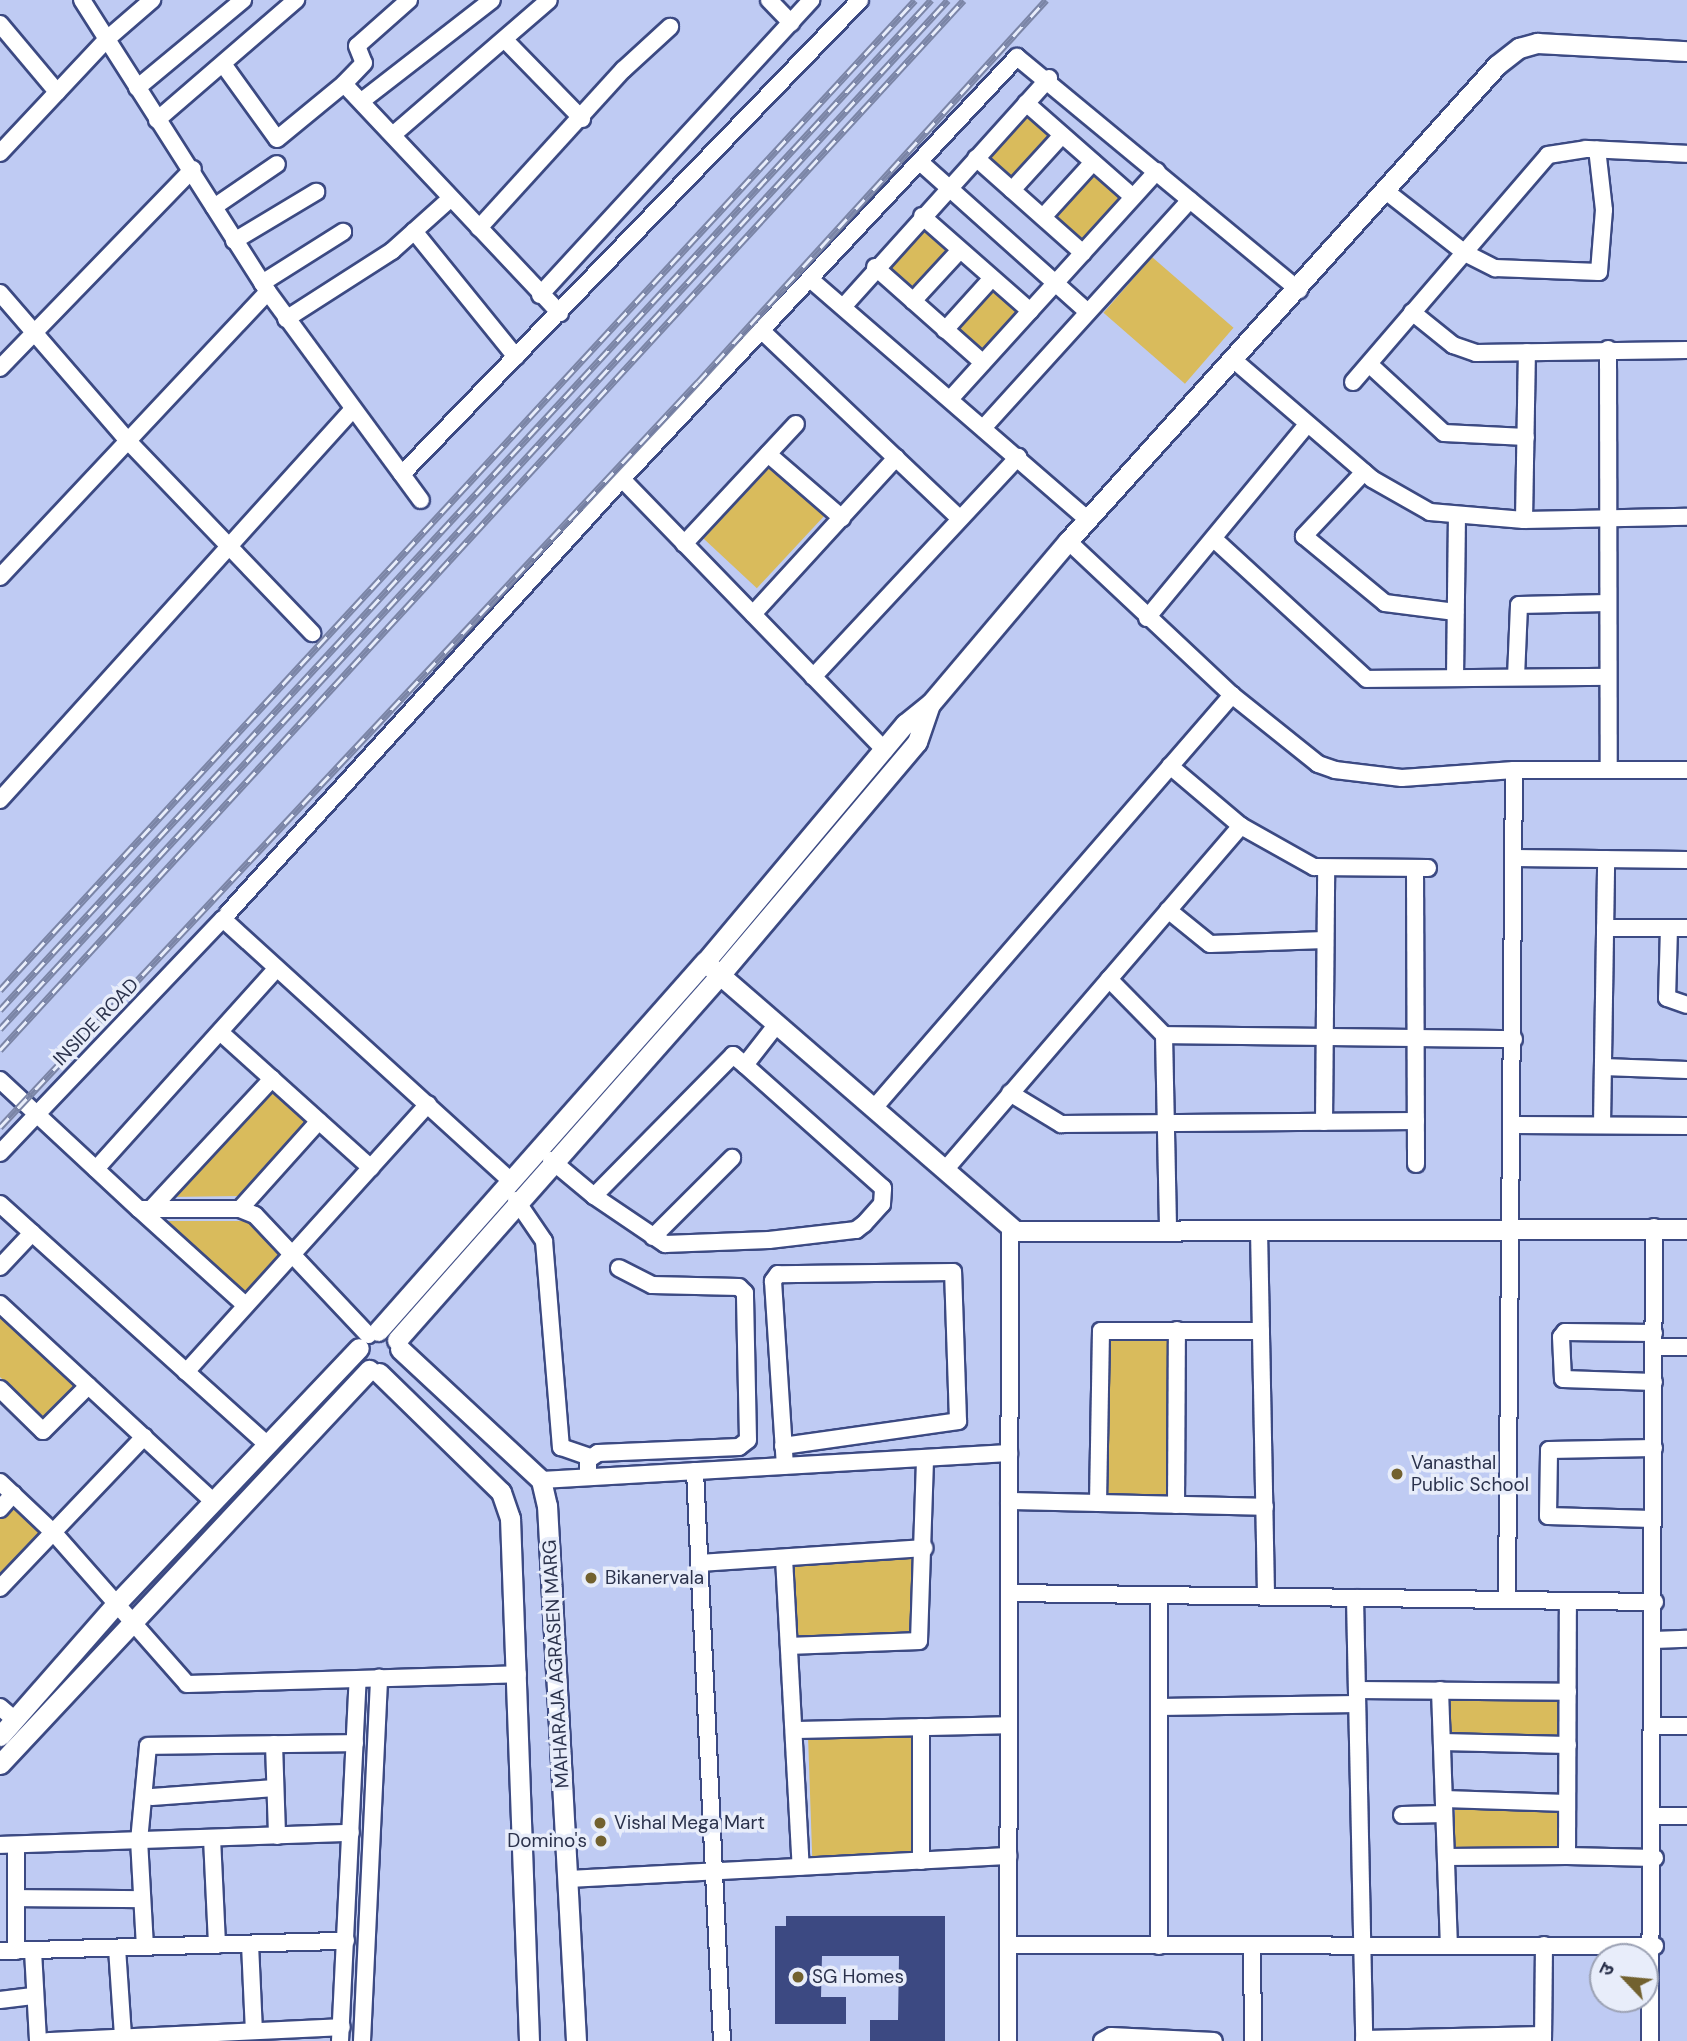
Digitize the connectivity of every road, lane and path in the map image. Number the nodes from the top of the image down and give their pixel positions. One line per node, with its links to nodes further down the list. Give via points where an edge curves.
1 (82, 0): 14 (street)
2 (152, 0): 14 (street)
3 (243, 0): 20 (street)
4 (296, 0): 17 (street)
5 (408, 0): 19 (street, via 357,46 364,63)
6 (492, 0): 22 (street)
7 (549, 0): 15 (street)
8 (769, 0): 12 (street)
9 (811, 0): 12 (street)
10 (860, 0): 67 (street)
11 (0, 23): 21 (street)
12 (791, 23): 61 (street)
13 (670, 27): 24 (street, via 623,70)
14 (107, 38): 20 (street); 21 (street)
15 (506, 41): 24 (street); 26 (street)
16 (1687, 51): 39 (street, via 1536,43 1519,48 1497,65)
17 (223, 64): 19 (street, via 277,139); 25 (street)
18 (1049, 78): 23 (street); 32 (street, INSIDE ROAD, via 1017,57); 36 (street)
19 (344, 84): 22 (street)
20 (137, 88): 25 (street)
21 (57, 92): 29 (street)
22 (363, 100): 26 (street)
23 (1026, 103): 27 (street); 31 (street)
24 (582, 119): 47 (street)
25 (156, 120): 35 (street)
26 (395, 132): 42 (street)
27 (1062, 135): 33 (street); 38 (street)
28 (1597, 149): 30 (street); 53 (street, via 1548,155); 53 (street, via 1604,210 1599,272 1495,268)
29 (0, 153)
30 (1687, 154)
31 (976, 158): 37 (street); 38 (street)
32 (920, 162): 37 (street); 56 (street, INSIDE ROAD)
33 (1093, 162): 41 (street); 46 (street)
34 (277, 164): 44 (street)
35 (193, 169): 44 (street); 71 (street)
36 (1157, 171): 41 (street); 43 (street)
37 (947, 188): 45 (street); 57 (street)
38 (1012, 190): 46 (street)
39 (1387, 191): 53 (street); 59 (street)
40 (316, 192): 50 (street)
41 (1133, 197): 52 (street)
42 (451, 198): 47 (street); 48 (street)
43 (1190, 200): 59 (street); 65 (street)
44 (214, 207): 50 (street)
45 (922, 216): 51 (street); 54 (street)
46 (1042, 217): 52 (street)
47 (479, 229): 61 (street)
48 (414, 231): 68 (street, via 379,260); 75 (street)
49 (344, 232): 58 (street)
50 (234, 241): 58 (street)
51 (960, 250): 55 (street); 62 (street)
52 (1083, 253): 57 (street)
53 (1465, 253): 66 (street)
54 (875, 267): 62 (street); 63 (street)
55 (992, 278): 64 (street); 70 (street)
56 (810, 279): 63 (street); 69 (street, INSIDE ROAD)
57 (1055, 283): 64 (street); 65 (street)
58 (265, 288): 68 (street); 87 (street)
59 (1299, 290): 76 (street)
60 (0, 293): 71 (street)
61 (540, 295): 67 (street)
62 (913, 301): 70 (street)
63 (843, 307): 81 (street)
64 (1030, 311): 77 (street)
65 (1088, 312): 84 (street)
66 (1412, 312): 74 (street, via 1468,352); 78 (street)
67 (560, 313): 75 (street)
68 (286, 319): 82 (street)
69 (761, 330): 90 (street); 93 (street, INSIDE ROAD)
70 (946, 330): 77 (street)
71 (34, 332): 79 (street); 87 (street)
72 (1608, 349): 73 (street); 74 (street); 99 (street)
73 (1687, 350)
74 (1527, 352): 86 (street)
75 (516, 358): 92 (street)
76 (1235, 361): 85 (street); 101 (street)
77 (983, 363): 81 (street)
78 (1369, 363): 80 (street); 86 (street, via 1444,433)
79 (0, 368)
80 (1353, 383)
81 (952, 397): 84 (street)
82 (353, 409): 92 (street); 105 (street)
83 (796, 424): 88 (street)
84 (985, 426): 89 (street)
85 (1306, 426): 91 (street); 102 (street)
86 (1526, 437): 100 (street)
87 (129, 442): 105 (street); 106 (street)
88 (768, 454): 96 (street); 104 (street)
89 (1018, 457): 98 (street); 101 (street)
90 (896, 458): 96 (street); 98 (street)
91 (1364, 472): 95 (street, via 1417,508); 108 (street, via 1304,536 1385,603)
92 (402, 474): 94 (street)
93 (622, 479): 104 (street); 130 (street, INSIDE ROAD)
94 (421, 500)
95 (1457, 516): 100 (street); 108 (street)
96 (842, 517): 109 (street)
97 (1687, 517): 99 (street)
98 (960, 519): 112 (street)
99 (1608, 519): 100 (street); 107 (street)
100 (1524, 520)
101 (1088, 521): 103 (street)
102 (1214, 539): 110 (street); 115 (street, via 1362,677)
103 (1068, 541): 110 (street); 117 (street)
104 (684, 544): 109 (street)
105 (232, 546): 111 (street); 123 (street)
106 (0, 577)
107 (1608, 603): 113 (street, via 1520,604); 114 (street)
108 (1455, 612): 115 (street)
109 (753, 614): 112 (street)
110 (1147, 618): 116 (street)
111 (312, 633)
112 (813, 677): 118 (street)
113 (1516, 677): 114 (street); 115 (street)
114 (1608, 677): 121 (street)
115 (1455, 678)
116 (1232, 695): 119 (street); 120 (street, via 1318,764 1335,770 1402,778)
117 (931, 703): 118 (street); 135 (street, via 916,742)
118 (885, 750): 135 (street)
119 (1170, 766): 124 (street); 152 (street)
120 (1514, 770): 121 (street); 125 (street)
121 (1609, 770): 122 (street)
122 (1687, 770)
123 (0, 800)
124 (1241, 826): 128 (street, via 1304,863); 129 (street)
125 (1514, 858): 126 (street); 144 (street)
126 (1606, 859): 127 (street); 131 (street)
127 (1687, 860)
128 (1326, 869): 134 (street); 143 (street, via 1422,868)
129 (1168, 910): 134 (street, via 1210,944); 137 (street)
130 (225, 916): 136 (street); 153 (street, INSIDE ROAD)
131 (1605, 928): 132 (street); 146 (street)
132 (1669, 928): 133 (street); 138 (street, via 1667,998)
133 (1687, 928)
134 (1325, 940): 141 (street)
135 (713, 968): 139 (street); 163 (street); 168 (street)
136 (276, 969): 140 (street); 151 (street)
137 (1109, 979): 142 (street); 150 (street)
138 (1687, 1006)
139 (777, 1024): 145 (street); 152 (street)
140 (220, 1032): 148 (street); 166 (street)
141 (1324, 1033): 142 (street); 143 (street); 156 (street)
142 (1164, 1035): 157 (street)
143 (1412, 1036): 144 (street); 155 (street)
144 (1514, 1039): 158 (street)
145 (746, 1065): 169 (street, via 733,1055); 181 (street, via 883,1188 882,1204 856,1230 666,1244)
146 (1603, 1067): 147 (street); 159 (street)
147 (1687, 1070)
148 (272, 1079): 154 (street); 172 (street)
149 (0, 1080): 153 (street)
150 (1010, 1093): 157 (street, via 1061,1124); 167 (street)
151 (428, 1104): 165 (street); 168 (street)
152 (874, 1108): 167 (street)
153 (37, 1114): 161 (street, INSIDE ROAD); 166 (street)
154 (319, 1121): 165 (street); 173 (street)
155 (1416, 1121): 156 (street); 164 (street)
156 (1324, 1122): 157 (street)
157 (1162, 1125): 178 (street)
158 (1514, 1125): 159 (street); 175 (street)
159 (1602, 1125): 160 (street)
160 (1687, 1126)
161 (0, 1153)
162 (732, 1158): 181 (street)
163 (551, 1160): 169 (street); 170 (street)
164 (1416, 1164)
165 (371, 1168): 182 (street)
166 (96, 1169): 172 (street)
167 (945, 1170): 174 (street)
168 (509, 1179): 189 (street)
169 (594, 1196): 181 (street)
170 (516, 1200): 191 (street); 203 (street, via 544,1241 561,1447)
171 (0, 1204): 180 (street)
172 (145, 1209): 173 (street); 186 (street)
173 (240, 1209): 182 (street, via 256,1215)
174 (1010, 1226): 178 (street, via 1016,1231); 202 (street)
175 (1507, 1227): 176 (street); 179 (street); 227 (street)
176 (1654, 1227): 177 (street); 190 (street)
177 (1687, 1229)
178 (1168, 1230): 179 (street)
179 (1259, 1230): 188 (street)
180 (32, 1233): 183 (street); 193 (street)
181 (653, 1237)
182 (292, 1252): 186 (street); 189 (street)
183 (0, 1267)
184 (618, 1268): 203 (street, via 652,1285 739,1287 745,1293 748,1440 739,1447)
185 (0, 1304): 196 (street)
186 (244, 1304): 193 (street)
187 (1177, 1330): 188 (street); 213 (street, via 1101,1331); 214 (street)
188 (1261, 1331): 215 (street)
189 (368, 1338): 191 (street); 194 (street); 199 (street)
190 (1654, 1340): 192 (street); 195 (street); 195 (street, via 1565,1332 1561,1337 1563,1380)
191 (399, 1344): 194 (street, via 397,1364); 208 (street)
192 (1687, 1347)
193 (186, 1371): 199 (street)
194 (374, 1372): 231 (street); 235 (street, MAHARAJA AGRASEN MARG, via 501,1492 510,1518)
195 (1654, 1382): 201 (street)
196 (88, 1386): 197 (street, via 43,1431); 198 (street)
197 (0, 1389)
198 (144, 1437): 211 (street); 218 (street)
199 (267, 1444): 211 (street)
200 (783, 1446): 200 (street, via 773,1281 778,1275 953,1272 958,1422); 205 (street)
201 (1654, 1448): 217 (street); 217 (street, via 1549,1450 1548,1516)
202 (1010, 1453): 204 (street); 212 (street)
203 (590, 1457): 207 (street)
204 (925, 1458): 205 (street); 219 (street)
205 (785, 1466): 206 (street)
206 (695, 1471): 207 (street); 221 (street)
207 (587, 1477): 208 (street)
208 (541, 1480): 274 (street, MAHARAJA AGRASEN MARG, via 547,1505)
209 (0, 1482): 210 (street)
210 (13, 1494): 216 (street); 218 (street)
211 (214, 1502): 230 (street)
212 (1009, 1502): 213 (street); 223 (street)
213 (1098, 1503): 214 (street)
214 (1176, 1505): 215 (street)
215 (1265, 1507): 225 (street)
216 (0, 1509)
217 (1652, 1519): 229 (street)
218 (54, 1533): 222 (street); 230 (street)
219 (925, 1548): 220 (street); 234 (street, via 919,1641)
220 (784, 1558): 221 (street); 234 (street)
221 (700, 1563): 273 (street)
222 (0, 1588)
223 (1009, 1593): 224 (street); 244 (street)
224 (1159, 1596): 225 (street); 242 (street)
225 (1266, 1597): 226 (street)
226 (1355, 1598): 227 (street); 240 (street)
227 (1507, 1599): 228 (street)
228 (1568, 1601): 229 (street); 239 (street)
229 (1655, 1602): 233 (street)
230 (115, 1605): 231 (street); 241 (street)
231 (131, 1622): 237 (street, via 180,1680 195,1686); 241 (street)
232 (1687, 1639): 233 (street)
233 (1654, 1640): 245 (street)
234 (789, 1646): 248 (street)
235 (518, 1674): 236 (street); 304 (street, MAHARAJA AGRASEN MARG)
236 (379, 1677): 237 (street); 303 (street)
237 (358, 1679): 251 (street)
238 (1440, 1690): 239 (street); 240 (street); 250 (street)
239 (1568, 1692): 253 (street)
240 (1357, 1697): 242 (street); 283 (street)
241 (46, 1700): 243 (street); 254 (street)
242 (1159, 1707): 287 (street)
243 (7, 1714): 249 (street)
244 (1009, 1725): 247 (street); 267 (street)
245 (1655, 1726): 246 (street); 260 (street)
246 (1687, 1726)
247 (921, 1727): 248 (street); 271 (street)
248 (794, 1730): 272 (street)
249 (0, 1736)
250 (1442, 1742): 253 (street); 258 (street)
251 (355, 1743): 252 (street); 262 (street)
252 (274, 1744): 255 (street); 265 (street, via 148,1746)
253 (1568, 1745): 257 (street)
254 (0, 1765)
255 (275, 1788): 256 (street); 263 (street)
256 (152, 1797)
257 (1567, 1803): 258 (street); 268 (street)
258 (1444, 1807): 259 (street); 269 (street)
259 (1402, 1815)
260 (1655, 1816): 261 (street); 270 (street)
261 (1687, 1816)
262 (351, 1833): 263 (street); 277 (street)
263 (277, 1836): 264 (street)
264 (212, 1838): 265 (street); 280 (street)
265 (139, 1841): 266 (street); 276 (street)
266 (8, 1845): 275 (street)
267 (1008, 1856): 271 (street); 281 (street)
268 (1567, 1856): 269 (street); 270 (street)
269 (1446, 1857): 284 (street)
270 (1655, 1858): 278 (street)
271 (921, 1861): 272 (street)
272 (801, 1867): 273 (street)
273 (714, 1871): 274 (street); 306 (street)
274 (567, 1879): 305 (street, MAHARAJA AGRASEN MARG)
275 (16, 1898): 276 (street); 290 (street)
276 (142, 1899): 288 (street)
277 (346, 1941): 279 (street); 296 (street)
278 (1655, 1943)
279 (250, 1944): 280 (street); 295 (street)
280 (217, 1945): 288 (street)
281 (1008, 1945): 287 (street); 307 (street)
282 (1252, 1945): 283 (street); 287 (street); 310 (street)
283 (1363, 1945): 284 (street); 300 (street)
284 (1449, 1945): 285 (street)
285 (1544, 1945): 286 (street); 298 (street)
286 (1589, 1945)
287 (1159, 1946)
288 (145, 1947): 289 (street)
289 (117, 1948): 291 (street); 297 (street)
290 (8, 1951): 291 (street)
291 (33, 1951): 292 (street)
292 (35, 1996): 293 (street); 301 (street)
293 (0, 2000)
294 (1651, 2013): 311 (street)
295 (254, 2031): 296 (street); 297 (street)
296 (341, 2034)
297 (123, 2038): 302 (street)
298 (1543, 2038): 300 (street)
299 (1168, 2039): 308 (street); 309 (street)
300 (1364, 2040)
301 (38, 2041)
302 (48, 2041)
303 (362, 2041)
304 (528, 2041)
305 (576, 2041)
306 (722, 2041)
307 (1008, 2041)
308 (1102, 2041)
309 (1214, 2041)
310 (1253, 2041)
311 (1650, 2041)

